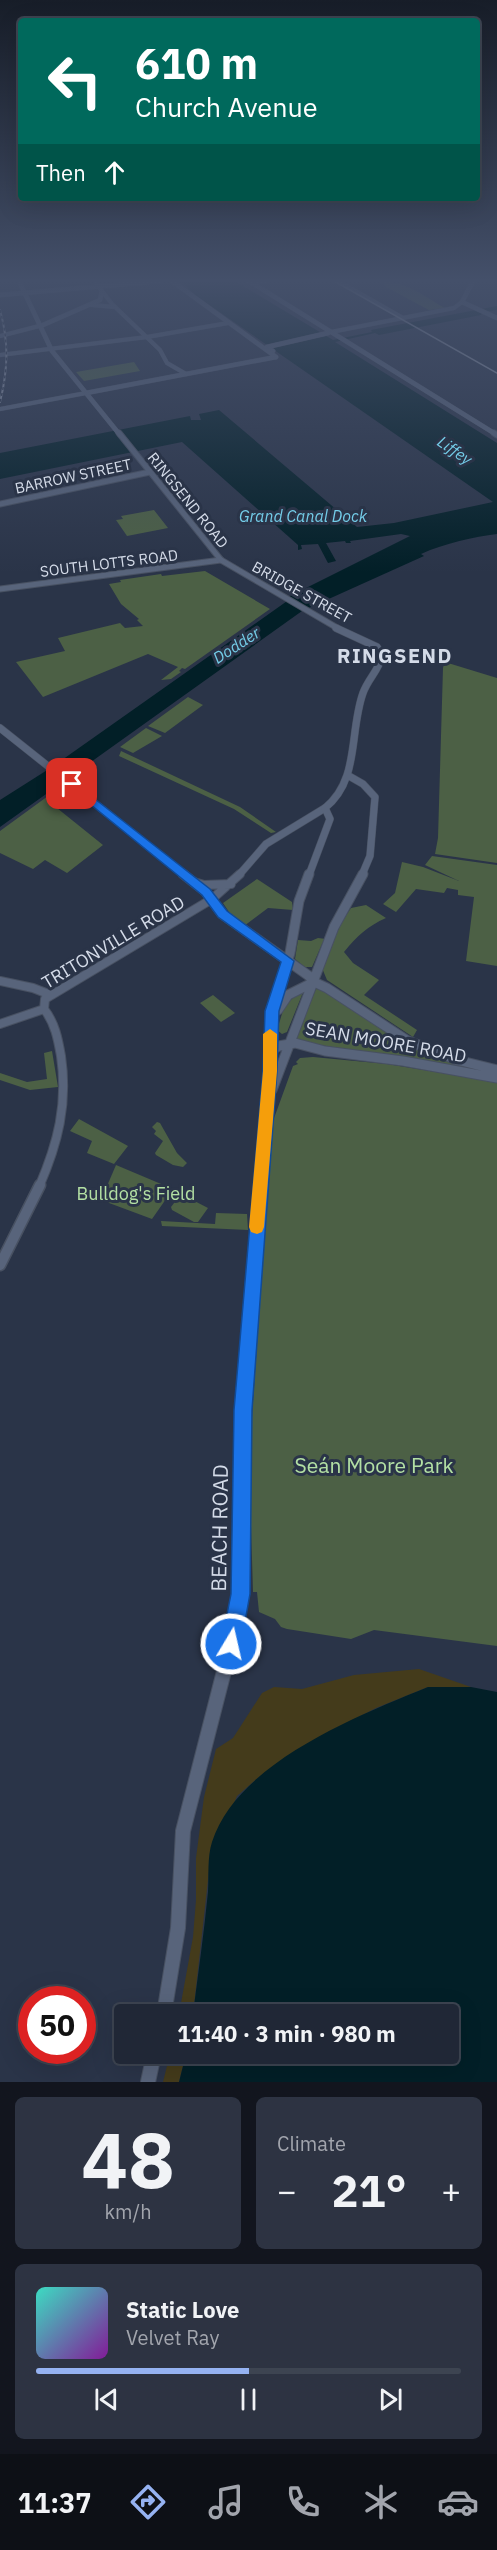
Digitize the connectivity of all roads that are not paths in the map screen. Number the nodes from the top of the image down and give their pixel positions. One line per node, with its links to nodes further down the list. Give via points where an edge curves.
1 (74, 378): 4 (main road, RINGSEND ROAD)
2 (167, 378): 4 (main road)
3 (405, 378): 6 (main road)
4 (86, 393): 5 (street); 7 (main road, RINGSEND ROAD)
5 (0, 409)
6 (497, 435)
7 (150, 472): 8 (street, BARROW STREET); 9 (main road, RINGSEND ROAD)
8 (0, 504)
9 (221, 560): 10 (street, SOUTH LOTTS ROAD); 12 (main road, BRIDGE STREET, via 381,652 382,660 365,686 354,726)
10 (0, 589)
11 (0, 728): 14 (main road, SEAN MOORE ROAD)
12 (349, 776): 13 (main road, via 336,799); 19 (main road, via 375,796 370,856 334,927)
13 (325, 808): 15 (street, TRITONVILLE ROAD, via 266,844); 17 (main road, BEACH ROAD, via 330,819 299,901)
14 (193, 882): 15 (street); 16 (main road, SEAN MOORE ROAD)
15 (231, 884): 16 (street, TRITONVILLE ROAD)
16 (212, 899): 17 (main road, SEAN MOORE ROAD, via 222,914); 20 (street, TRITONVILLE ROAD)
17 (288, 961): 19 (main road, SEAN MOORE ROAD); 23 (main road, BEACH ROAD)
18 (0, 981): 20 (street)
19 (314, 982): 23 (main road, BEACH ROAD, via 294,990 281,1001); 24 (main road, BEACH ROAD); 26 (main road, SEAN MOORE ROAD, via 408,1041)
20 (51, 995): 21 (street, TRITONVILLE ROAD, via 45,999)
21 (44, 1008): 22 (street, TRITONVILLE ROAD); 29 (street, via 53,1022 66,1079 61,1127 54,1155)
22 (0, 1024)
23 (270, 1029): 25 (main road, BEACH ROAD)
24 (289, 1044): 25 (main road, SEAN MOORE ROAD); 27 (main road, SEAN MOORE ROAD); 28 (main road, BEACH ROAD)
25 (270, 1051): 28 (main road, BEACH ROAD)
26 (497, 1070)
27 (497, 1078)
28 (264, 1124): 30 (main road, BEACH ROAD, via 243,1421 240,1594 183,1832 178,1928)
29 (0, 1265)
30 (166, 2004)
31 (152, 2064): 32 (main road)
32 (148, 2082)

